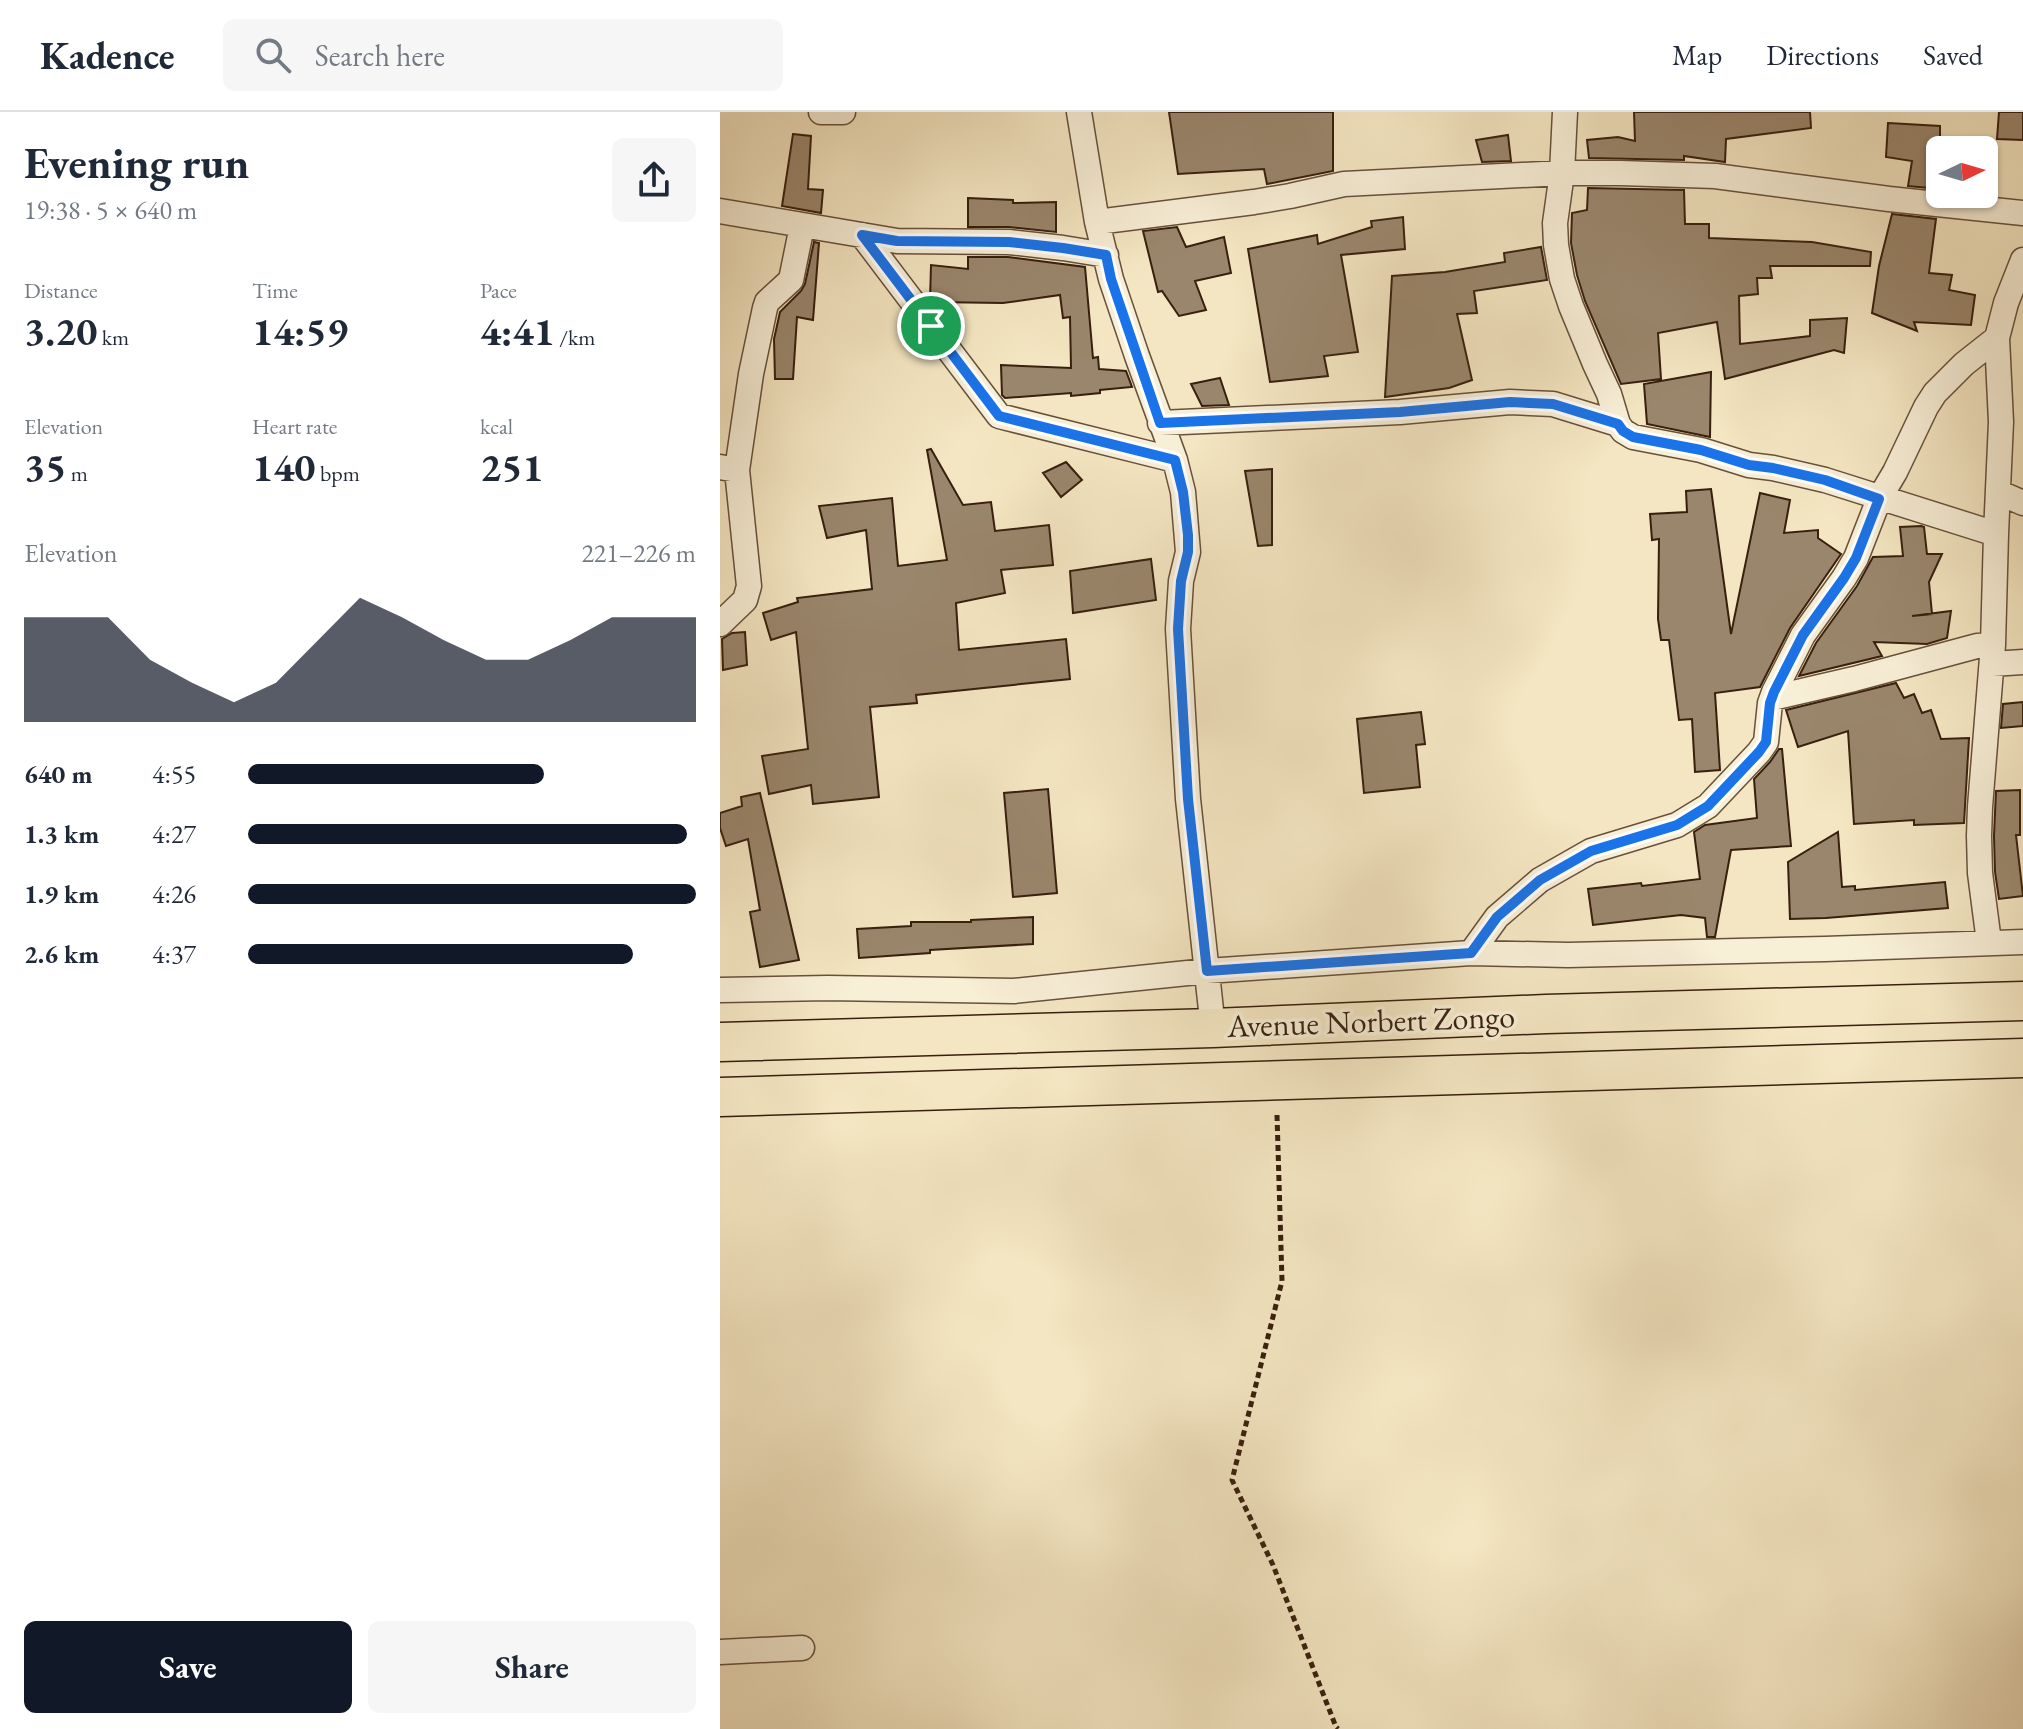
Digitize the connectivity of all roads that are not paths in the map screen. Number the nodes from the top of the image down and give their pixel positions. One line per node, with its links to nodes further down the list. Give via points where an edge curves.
1 (821, 112): 2 (street)
2 (843, 112)
3 (1079, 112): 8 (street)
4 (1565, 112): 5 (street)
5 (1562, 173): 7 (street, via 1715,176); 8 (street, via 1344,184); 15 (street, via 1555,223 1562,279)
6 (720, 211): 9 (street)
7 (2023, 213)
8 (1097, 222): 11 (street)
9 (802, 226): 10 (street); 17 (street, via 791,280 765,308)
10 (862, 235): 11 (street, via 897,241 1009,242); 16 (street, via 999,416)
11 (1106, 255): 14 (street)
12 (2023, 260): 13 (street)
13 (1997, 338): 18 (street, via 2002,407); 19 (street, via 1935,393)
14 (1160, 423): 15 (street, via 1510,402 1553,404); 16 (street)
15 (1618, 424): 19 (street, via 1633,437 1825,480)
16 (1175, 460): 29 (street, via 1188,535 1178,629 1188,799)
17 (728, 468): 22 (street, via 749,586 745,600)
18 (1998, 492): 20 (street); 21 (street)
19 (1879, 499): 21 (street); 25 (street, via 1856,558 1803,635)
20 (2023, 503)
21 (1996, 534): 23 (street)
22 (720, 624)
23 (1992, 654): 24 (street); 25 (street, via 1977,646); 26 (street, via 1979,836)
24 (2023, 662)
25 (1772, 698): 28 (street, via 1762,748 1708,806 1677,825 1591,851 1540,880 1497,917)
26 (1989, 942): 27 (street); 28 (street, via 1598,955)
27 (2023, 942)
28 (1471, 953): 29 (street)
29 (1207, 971): 30 (street, via 1014,991); 32 (street)
30 (720, 990)
31 (2023, 1001): 32 (main road, Avenue Norbert Zongo)
32 (1213, 1028): 33 (main road, Avenue Norbert Zongo)
33 (720, 1042)
34 (2023, 1058): 35 (main road, Avenue Norbert Zongo)
35 (720, 1097)
36 (802, 1648): 37 (street)
37 (720, 1652)

